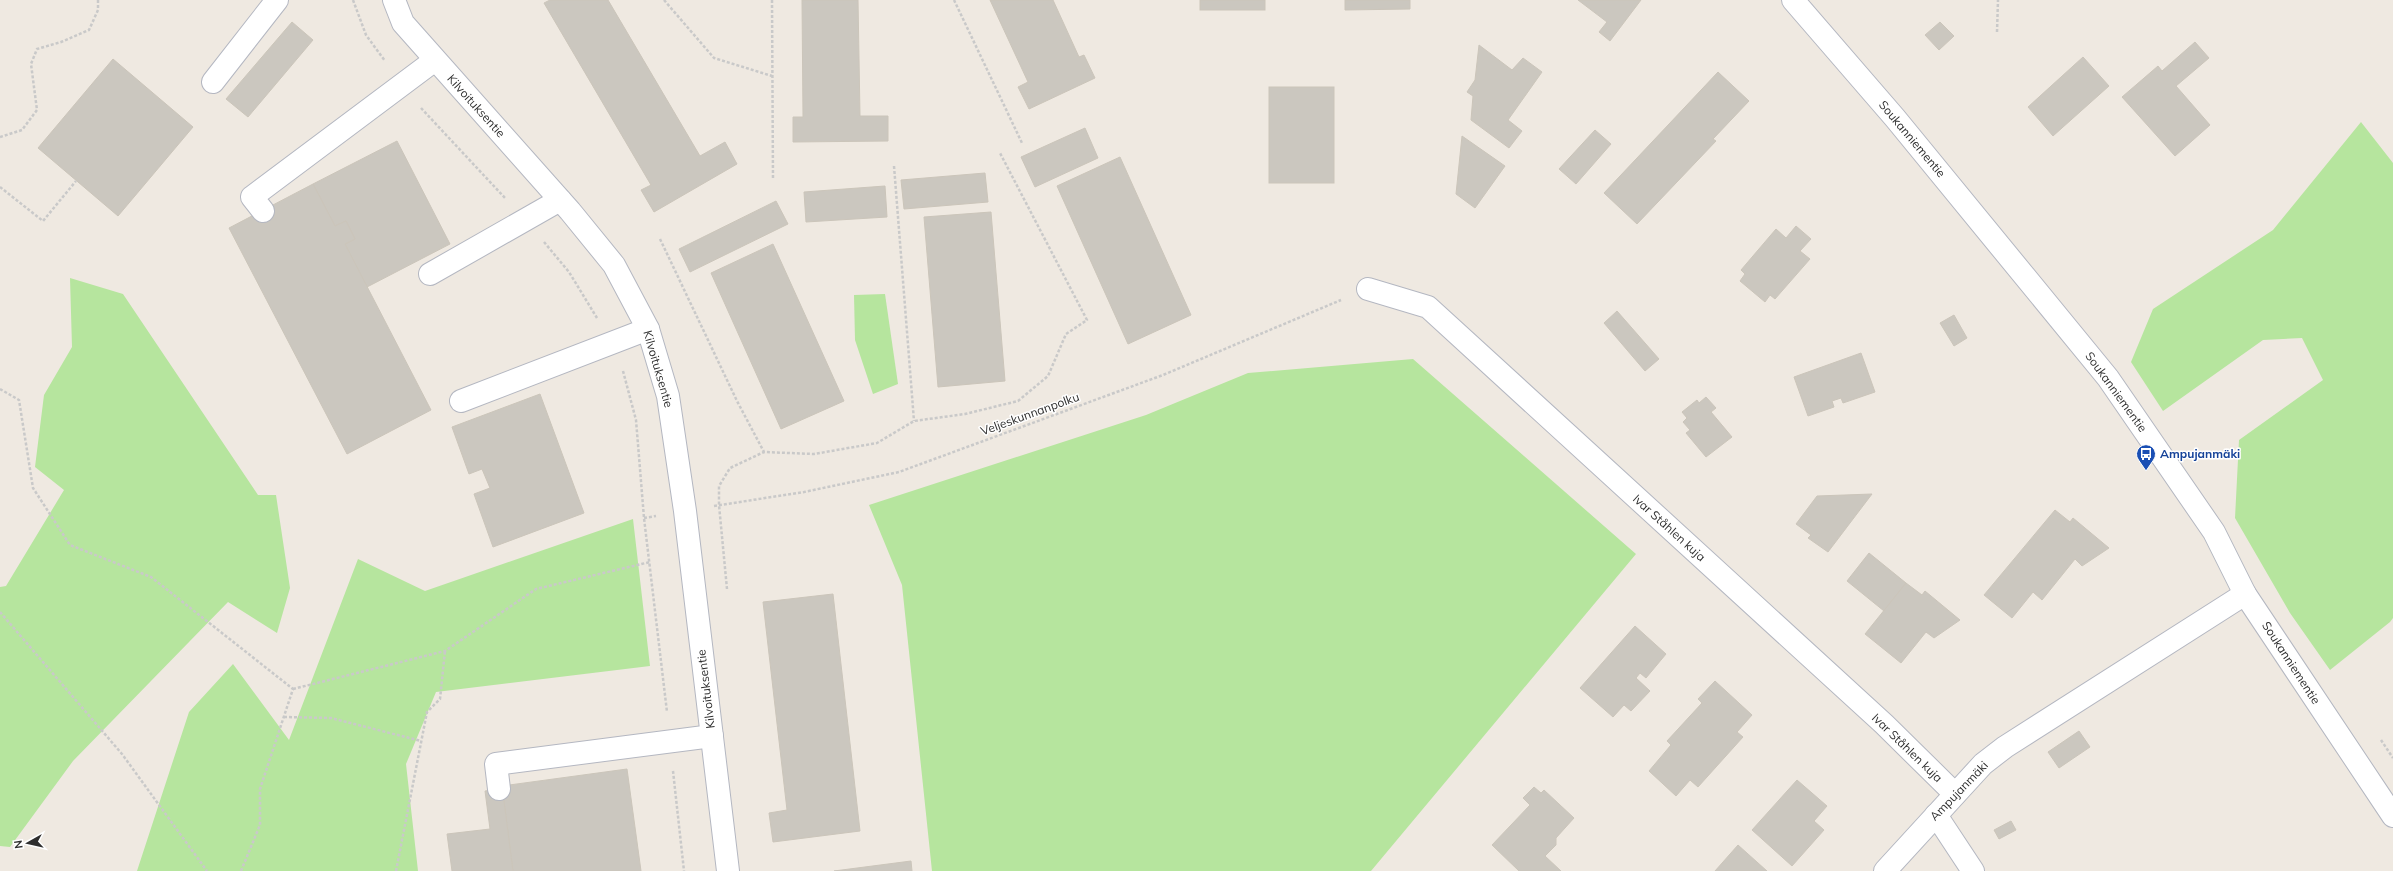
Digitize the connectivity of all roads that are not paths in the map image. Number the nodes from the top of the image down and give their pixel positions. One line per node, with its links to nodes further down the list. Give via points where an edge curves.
1 (277, 0): 5 (street)
2 (394, 0): 4 (street, Kilvoituksentie, via 403,23)
3 (1793, 0): 12 (street, Soukanniementie, via 1896,118 2108,378 2214,532)
4 (435, 60): 6 (street, Kilvoituksentie); 7 (street, via 252,197)
5 (213, 82)
6 (560, 200): 8 (street); 10 (street, Kilvoituksentie, via 614,266)
7 (262, 211)
8 (430, 274)
9 (1368, 289): 15 (street, Ivar Ståhlen kuja, via 1428,307 1884,724)
10 (648, 329): 11 (street); 13 (street, Kilvoituksentie, via 668,396 685,511)
11 (460, 401)
12 (2245, 594): 15 (street, Ampujanmäki, via 2005,747 1983,764); 17 (street, Soukanniementie)
13 (712, 736): 14 (street, via 496,764); 18 (street, Kilvoituksentie)
14 (499, 789)
15 (1955, 794): 16 (street, Ampujanmäki)
16 (1936, 815): 19 (street, Ampujanmäki); 20 (street)
17 (2393, 816)
18 (728, 871)
19 (1885, 871)
20 (1973, 871)

